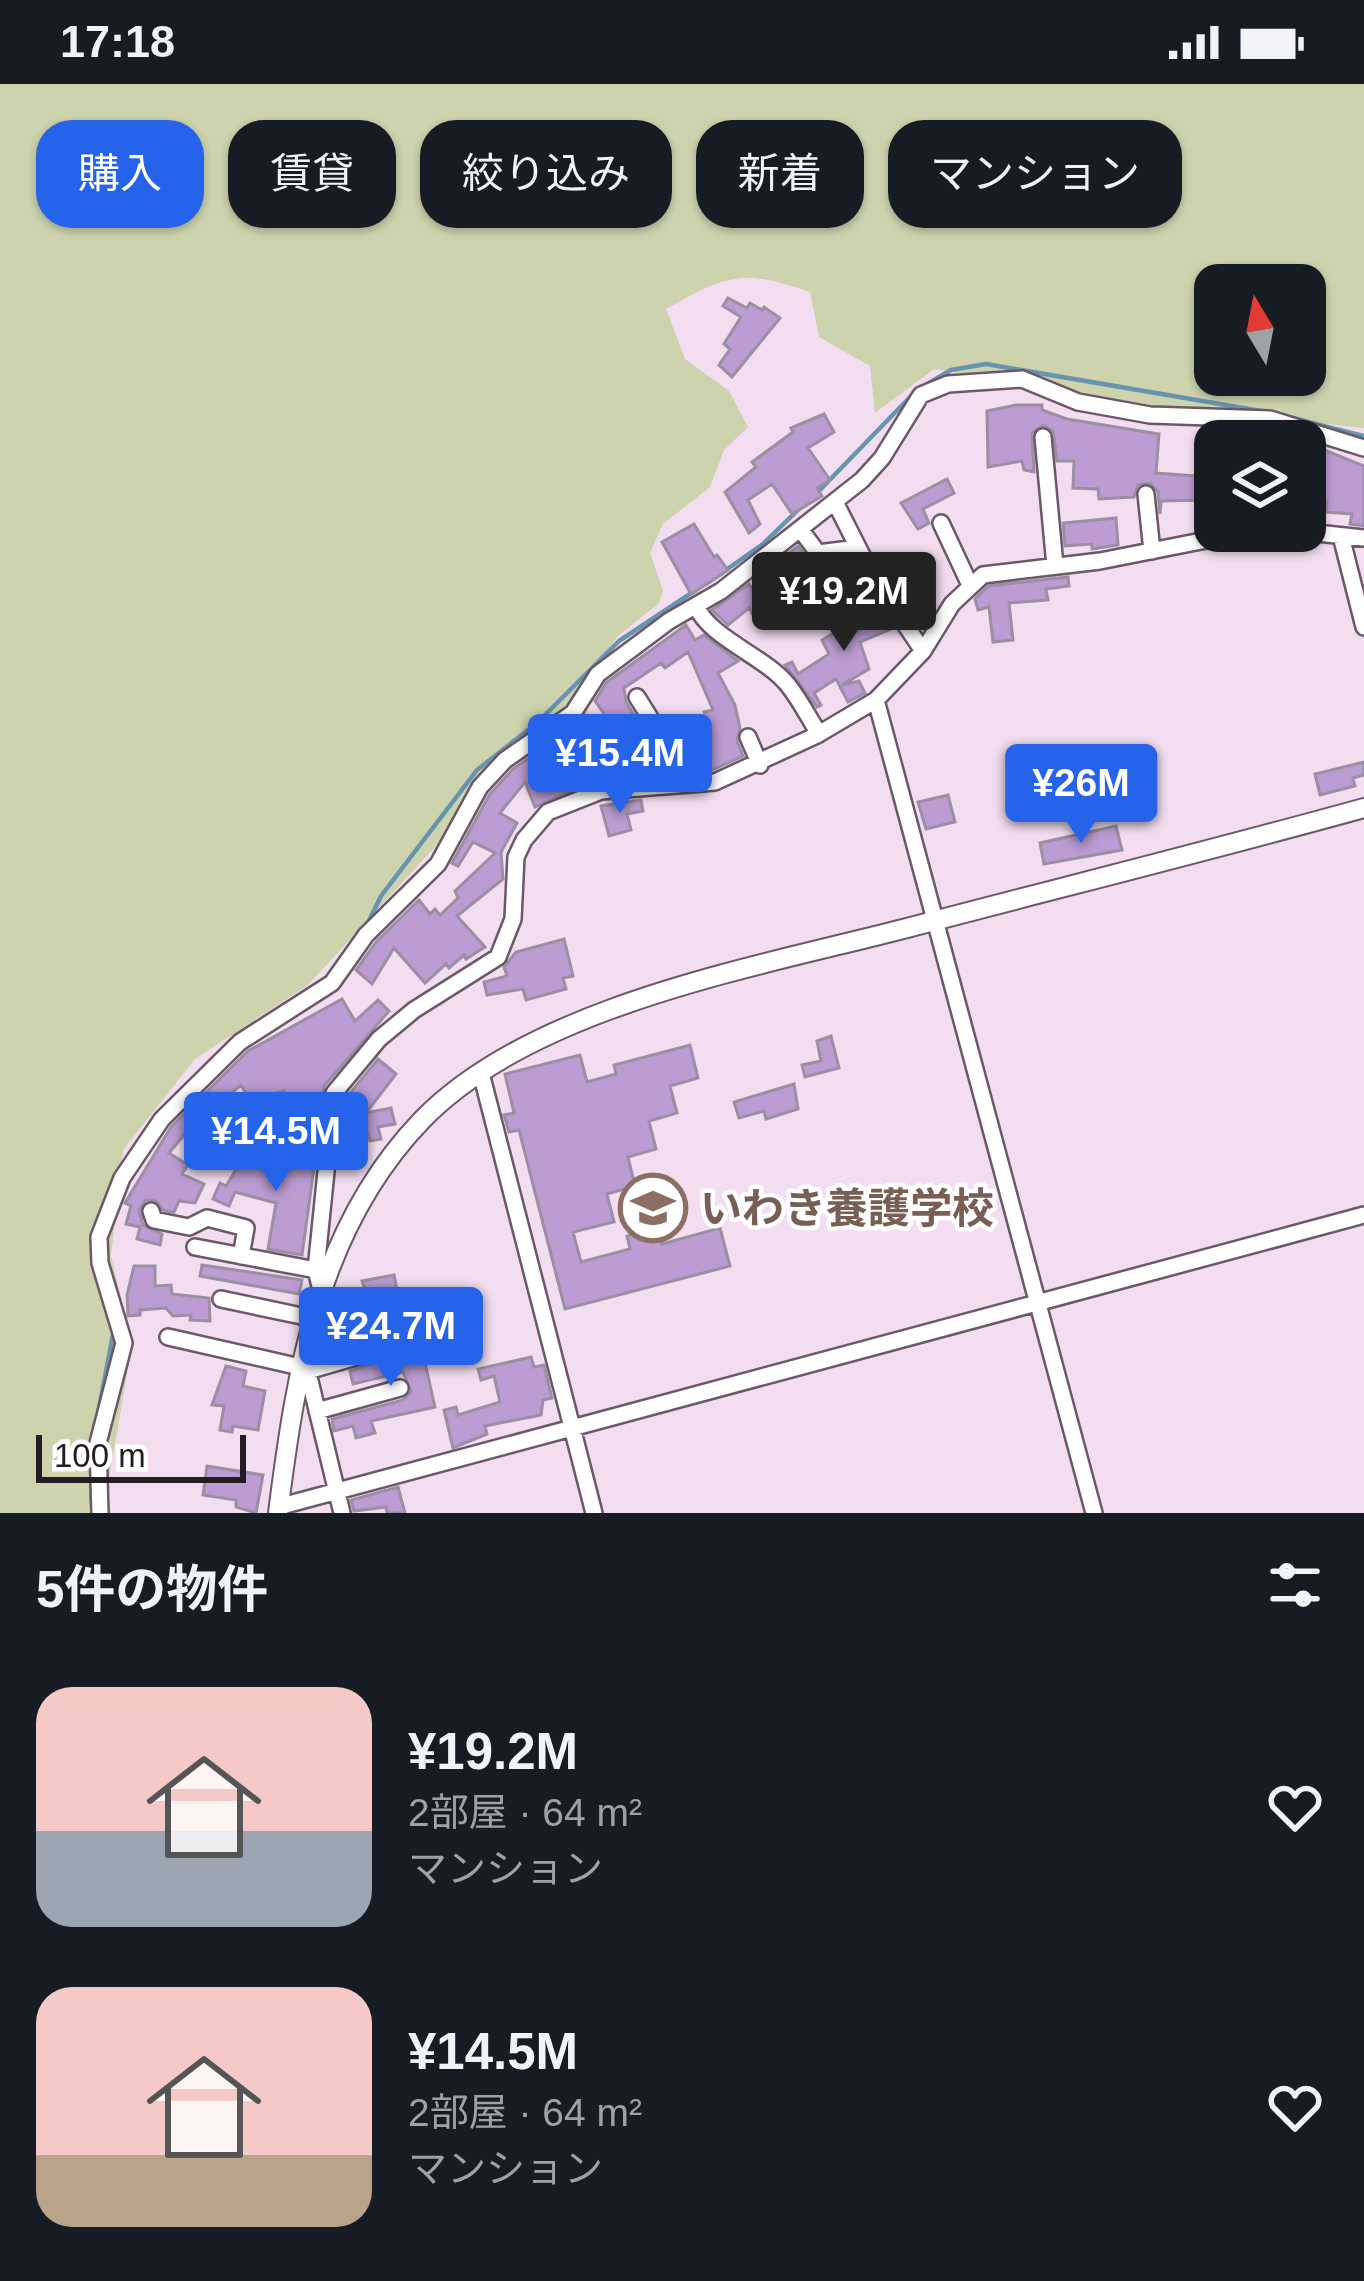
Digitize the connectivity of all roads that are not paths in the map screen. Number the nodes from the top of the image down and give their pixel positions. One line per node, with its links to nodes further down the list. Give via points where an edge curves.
1 (1043, 437): 13 (street)
2 (1364, 448): 4 (street, via 1270,418 1150,415 1078,402 1022,379 964,382 921,395 872,471)
3 (1146, 494): 12 (street)
4 (835, 502): 6 (street); 11 (street)
5 (941, 523): 14 (street)
6 (800, 529): 11 (street, via 818,553); 15 (street)
7 (1326, 534): 8 (street)
8 (1341, 536): 9 (street); 16 (street)
9 (1364, 538)
10 (1194, 542): 12 (street)
11 (858, 548): 17 (street)
12 (1152, 550): 13 (street)
13 (1055, 566): 14 (street, via 983,574)
14 (969, 583): 17 (street)
15 (697, 605): 20 (street, via 711,628 787,684); 47 (street, via 598,674 573,712 505,760 480,787 438,864 374,926 332,983 240,1042 137,1154 98,1237 124,1343 98,1443)
16 (1364, 627)
17 (922, 651): 19 (street)
18 (637, 698): 24 (street, via 652,721)
19 (877, 700): 20 (street); 27 (street)
20 (819, 734): 23 (street)
21 (748, 737): 23 (street)
22 (590, 757): 25 (street)
23 (760, 765): 24 (street, via 715,782)
24 (656, 784): 25 (street)
25 (615, 789): 29 (street, via 569,802 535,825 516,857 513,919 498,957 414,1010 355,1066 334,1093)
26 (1364, 808): 27 (street)
27 (936, 921): 28 (street, via 630,1003); 37 (street)
28 (481, 1073): 35 (street, via 420,1122); 44 (street)
29 (326, 1150): 30 (street, via 253,1137); 35 (street)
30 (226, 1160)
31 (151, 1211): 34 (street, via 154,1220 189,1227 206,1218 246,1228)
32 (1364, 1215): 37 (street)
33 (195, 1246): 34 (street)
34 (241, 1256): 35 (street)
35 (318, 1278): 38 (street)
36 (221, 1299): 38 (street)
37 (1038, 1302): 44 (street); 50 (street)
38 (310, 1318): 41 (street)
39 (168, 1337): 41 (street)
40 (363, 1355): 41 (street)
41 (300, 1370): 43 (street); 46 (street)
42 (400, 1388): 43 (street)
43 (317, 1411): 45 (street)
44 (571, 1427): 45 (street); 49 (street)
45 (336, 1490): 46 (street); 48 (street)
46 (278, 1510)
47 (100, 1513)
48 (342, 1513)
49 (594, 1513)
50 (1094, 1513)

